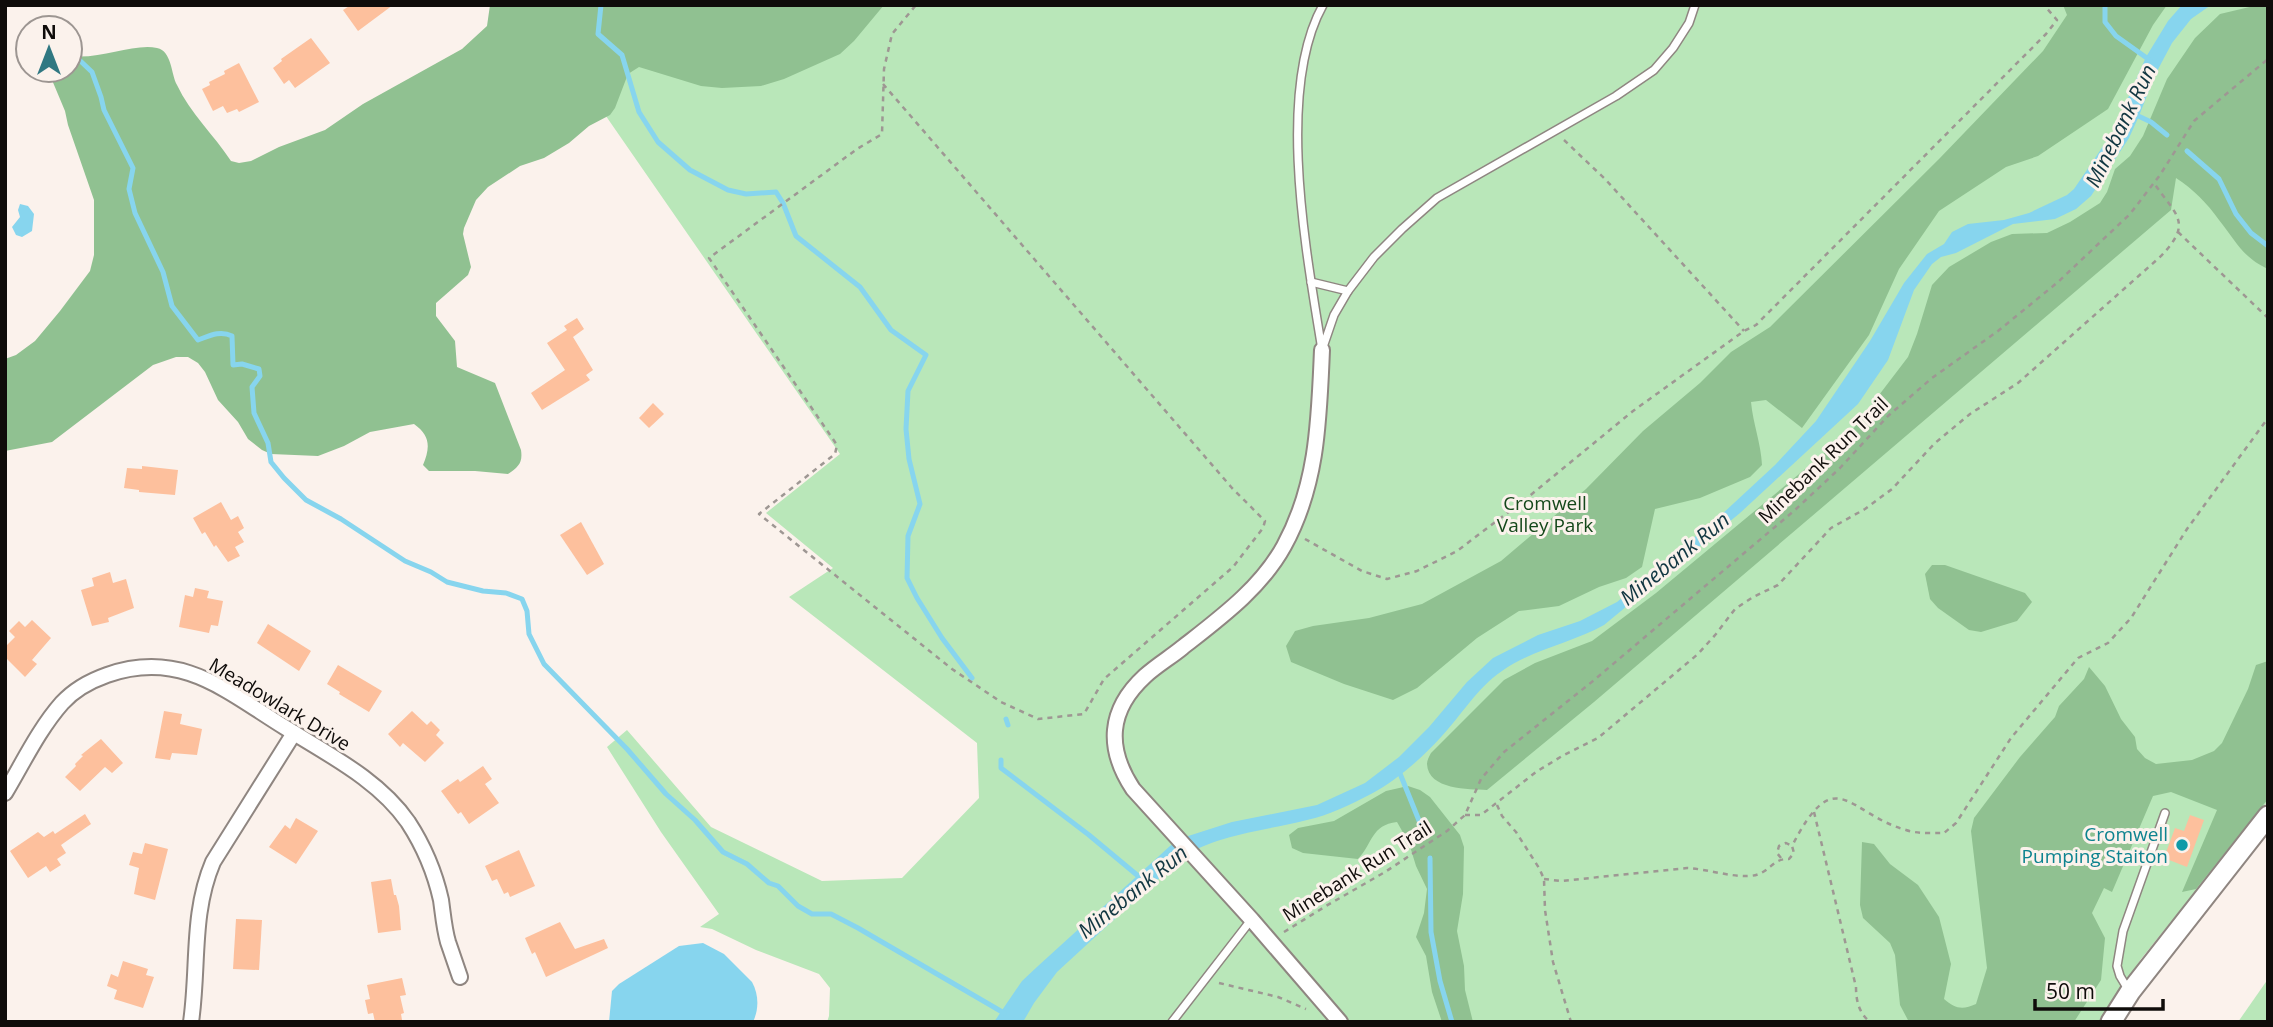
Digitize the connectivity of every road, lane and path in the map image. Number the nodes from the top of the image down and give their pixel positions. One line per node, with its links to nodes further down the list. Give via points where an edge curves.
1 (916, 5): 6 (path, via 892,34)
2 (1323, 5): 10 (lane, via 1307,51 1299,96 1297,146)
3 (1695, 5): 7 (lane, via 1673,48 1654,69)
4 (2044, 5): 13 (path, via 2057,20 2046,34 1756,325)
5 (2268, 59): 8 (path, Minebank Run Trail, via 2194,121)
6 (883, 84): 6 (path, via 882,134 709,258 837,445 835,454 759,514 952,669 1001,702 1038,719 1084,713 1104,679 1233,567 1265,521)
7 (1554, 131): 11 (lane, via 1437,198 1374,257); 13 (path, via 1605,179)
8 (2154, 183): 9 (path, via 2178,216); 22 (path, Minebank Run Trail, via 2130,215 2058,282 1932,378 1795,510 1504,752 1481,779)
9 (2178, 232): 12 (path); 19 (path, via 2160,257 2018,383 1935,443 1892,489 1831,528 1778,586 1735,609 1698,654 1608,730 1536,772)
10 (1311, 282): 11 (lane); 14 (lane)
11 (1348, 291): 14 (lane)
12 (2268, 318)
13 (1744, 331): 16 (path, via 1633,411 1457,551 1417,571 1387,579 1362,571)
14 (1322, 350): 16 (street, via 1317,443 1308,487)
15 (2268, 418): 20 (path, via 2186,529 2131,618 2108,643 2078,657 2011,738 1944,833 1906,830 1842,798 1827,800)
16 (1291, 531): 27 (street, via 1264,574 1239,601 1129,693 1115,726 1114,744 1122,773 1133,789)
17 (294, 733): 18 (street, Meadowlark Drive, via 186,671 124,669 99,678 65,700); 29 (street, Meadowlark Drive, via 367,780 408,822 432,872); 33 (street, via 204,883)
18 (5, 793)
19 (1497, 805): 22 (path, via 1481,815); 26 (path)
20 (1814, 812): 24 (path); 37 (path, via 1856,1002)
21 (2165, 813): 31 (lane, via 2123,931 2118,965)
22 (1465, 815): 28 (path, Minebank Run Trail, via 1433,841)
23 (2268, 816): 31 (main road)
24 (1792, 846): 25 (path, via 1794,853); 25 (path, via 1779,846 1777,853)
25 (1782, 859): 26 (path, via 1765,873 1751,876 1687,868)
26 (1544, 878): 36 (path, via 1553,962)
27 (1252, 920): 34 (lane); 35 (street)
28 (1280, 935)
29 (460, 977)
30 (1216, 982): 32 (path, via 1278,997)
31 (2130, 992): 38 (main road)
32 (1311, 1015)
33 (191, 1022)
34 (1172, 1022)
35 (1340, 1022)
36 (1571, 1022)
37 (1870, 1022)
38 (2111, 1022)

